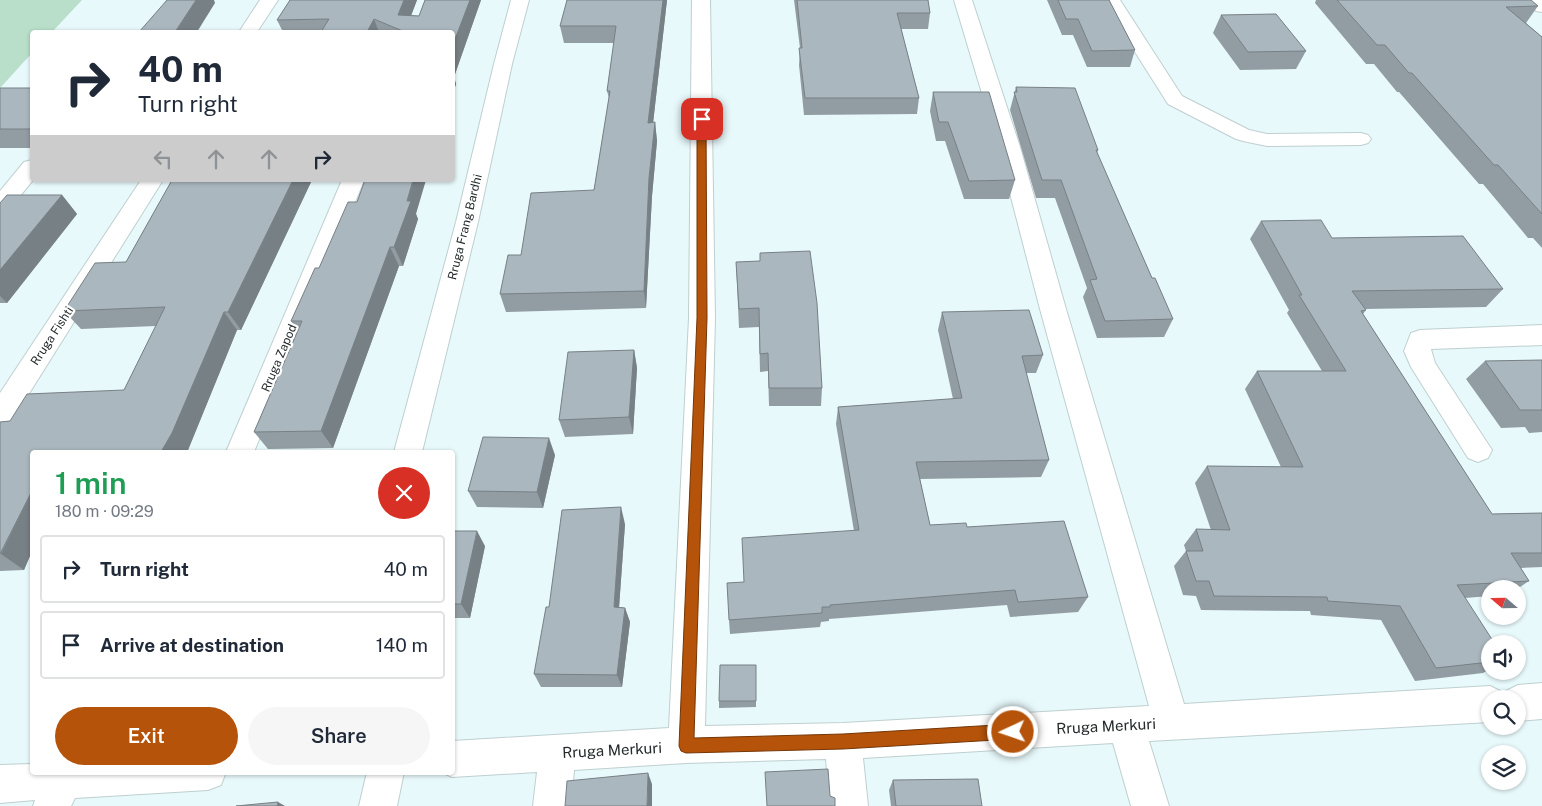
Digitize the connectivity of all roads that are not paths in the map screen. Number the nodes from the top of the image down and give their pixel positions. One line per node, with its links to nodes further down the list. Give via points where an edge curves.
1 (269, 0): 8 (street)
2 (520, 0): 17 (street, Rruga Frang Bardhi, via 468,222)
3 (701, 0): 25 (street, via 702,318)
4 (963, 0): 22 (street, via 1009,148)
5 (1111, 0): 9 (street, via 1175,100 1243,135 1267,140)
6 (1534, 0): 7 (street)
7 (1542, 6)
8 (249, 30)
9 (1361, 139)
10 (30, 169): 13 (street)
11 (151, 182): 15 (street, Rruga Fishti)
12 (351, 182): 16 (street, Rruga Zapod)
13 (0, 206)
14 (1542, 334): 18 (street, via 1420,340 1417,351 1424,367)
15 (0, 416)
16 (241, 450)
17 (409, 450)
18 (1478, 450)
19 (1542, 701): 20 (street)
20 (1526, 702)
21 (1481, 705): 22 (street, Rruga Merkuri)
22 (1172, 723): 23 (street, Rruga Merkuri)
23 (1126, 725): 24 (street, Rruga Merkuri); 35 (street)
24 (843, 742): 25 (street, Rruga Merkuri); 34 (street)
25 (686, 746): 26 (street, Rruga Merkuri)
26 (557, 753): 27 (street, Rruga Merkuri); 33 (street)
27 (455, 758)
28 (116, 775): 31 (street)
29 (385, 775): 32 (street)
30 (0, 784): 31 (street)
31 (58, 793)
32 (378, 806)
33 (552, 806)
34 (849, 806)
35 (1150, 806)

